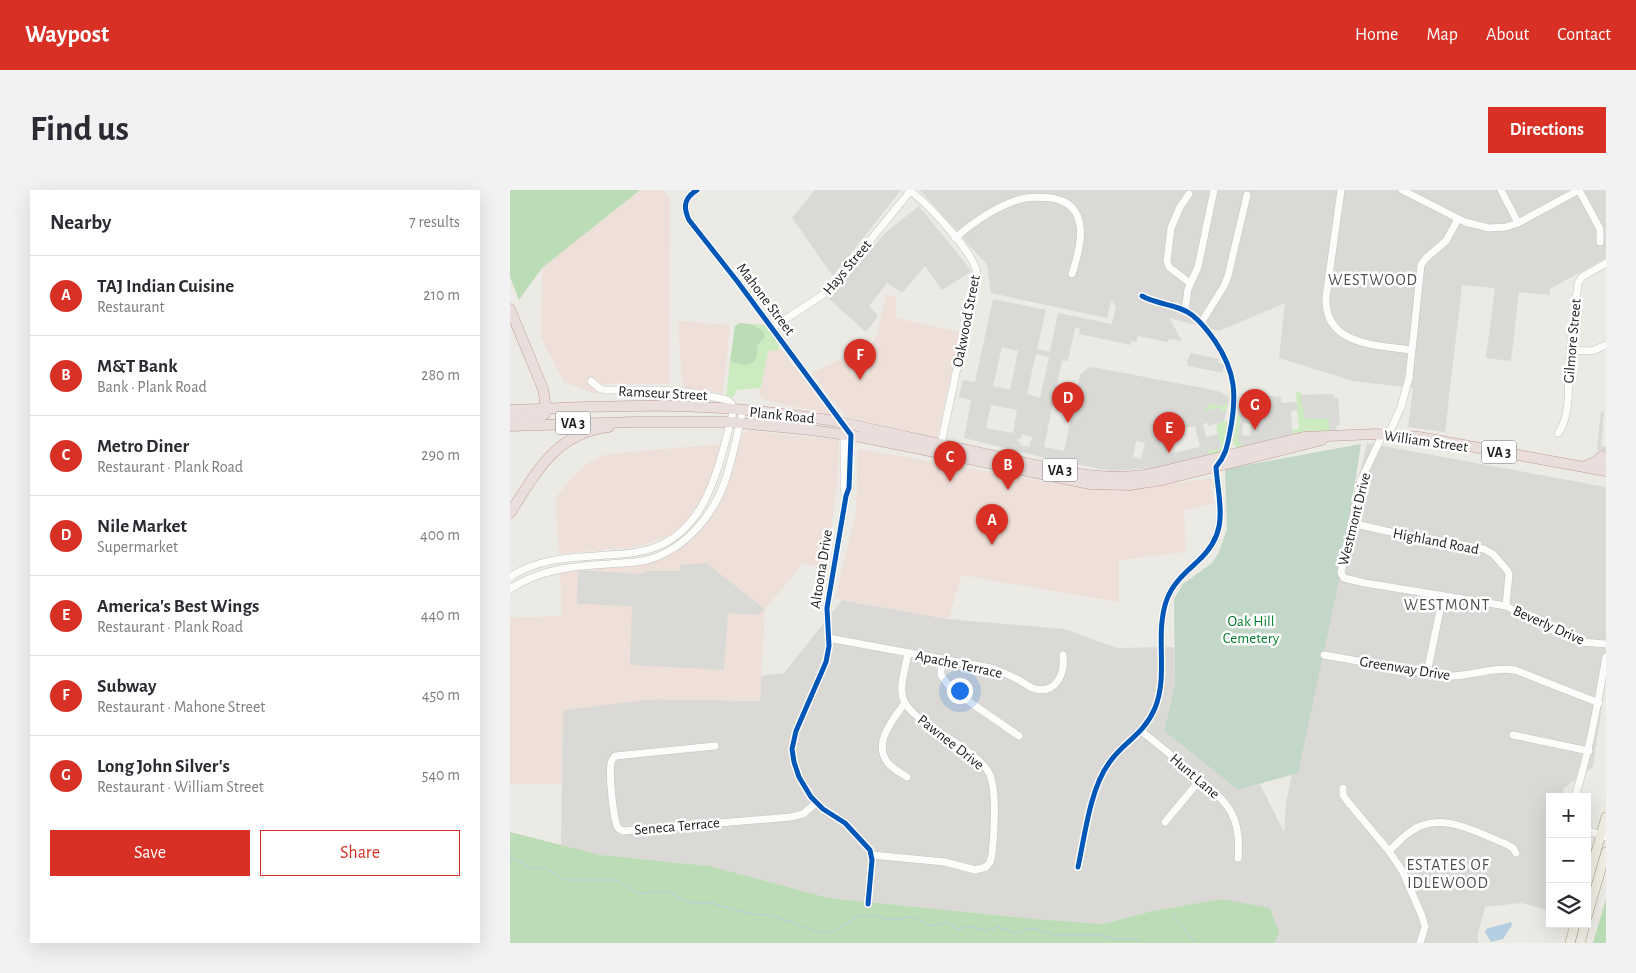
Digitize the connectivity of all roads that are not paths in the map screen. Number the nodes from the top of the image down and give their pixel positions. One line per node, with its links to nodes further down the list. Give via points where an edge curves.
1 (697, 190): 21 (street, Mahone Street, via 685,203 689,220)
2 (910, 190): 12 (street, Oakwood Street); 21 (street, Hays Street, via 830,290)
3 (1214, 190): 16 (street, via 1198,267)
4 (1341, 190): 23 (street, via 1326,297 1328,315 1341,333 1352,339)
5 (1402, 190): 10 (street)
6 (1500, 190): 11 (street)
7 (1579, 190): 11 (street); 13 (street, via 1600,229)
8 (1189, 194): 16 (street, via 1171,228 1167,261 1168,267)
9 (1247, 195): 20 (street, via 1228,276)
10 (1458, 219): 11 (street, via 1489,228); 23 (street, Westmont Drive, via 1446,241 1421,265)
11 (1518, 223)
12 (955, 238): 15 (street, via 980,219 1015,201 1037,198 1062,201 1077,215 1081,229); 38 (street, Oakwood Street, via 974,262 976,279)
13 (1600, 242)
14 (1606, 263): 24 (street, Gilmore Street, via 1579,280)
15 (1072, 274)
16 (1190, 284): 19 (street)
17 (1142, 296): 19 (street)
18 (510, 309): 26 (highway, via 543,389)
19 (1185, 311): 20 (street)
20 (1201, 323): 40 (street, via 1224,356 1232,374 1234,393)
21 (772, 328): 32 (street, Mahone Street)
22 (1606, 345): 24 (street, via 1592,352)
23 (1411, 350): 36 (street, Westmont Drive, via 1405,396)
24 (1570, 350): 34 (street, Gilmore Street, via 1566,417)
25 (591, 381): 28 (street, Ramseur Street, via 604,390 675,391 715,396)
26 (546, 409): 27 (highway, Plank Road / VA 3); 28 (highway, Plank Road / VA 3, via 659,406); 29 (highway, via 541,416)
27 (510, 410)
28 (738, 410): 31 (street); 32 (highway, Plank Road / VA 3)
29 (510, 419)
30 (635, 422): 31 (highway, Plank Road / VA 3); 33 (highway, Plank Road / VA 3); 48 (highway, via 588,431 561,445 539,468)
31 (735, 423): 35 (highway, Plank Road / VA 3); 50 (street, via 710,491 690,522 675,537 657,547 638,552 546,561); 52 (street, via 728,470 721,490 700,525 680,544 647,560 573,566 546,572)
32 (843, 423): 35 (street); 38 (highway, Plank Road / VA 3)
33 (510, 426)
34 (1558, 433)
35 (848, 435): 41 (highway, Plank Road / VA 3); 55 (street, Altoona Drive, via 849,488 828,600)
36 (1386, 435): 37 (highway, William Street / VA 3); 46 (highway, William Street / VA 3, via 1419,437); 49 (street, Westmont Drive, via 1381,438 1364,471)
37 (1334, 436): 40 (highway, William Street / VA 3, via 1304,437); 45 (highway, William Street / VA 3)
38 (941, 444): 39 (highway, Plank Road / VA 3)
39 (972, 451): 41 (highway); 42 (highway, Plank Road / VA 3)
40 (1225, 456): 42 (highway, Plank Road / VA 3, via 1151,474 1112,477 1083,475); 45 (street)
41 (959, 457): 43 (highway, Plank Road / VA 3)
42 (1001, 458): 43 (highway, via 987,458)
43 (984, 462): 45 (highway, Plank Road / VA 3, via 1082,483 1112,486 1152,482)
44 (1606, 464): 46 (highway, via 1602,456 1592,464)
45 (1216, 467): 65 (street, via 1218,533 1210,549 1177,582 1168,598 1163,616 1159,692 1154,709)
46 (1578, 467): 47 (highway, William Street / VA 3)
47 (1606, 471)
48 (510, 512)
49 (1351, 523): 51 (street, Westmont Drive, via 1341,573); 54 (street, Highland Road, via 1489,552 1509,574)
50 (510, 577)
51 (1344, 578): 53 (street, Beverly Drive)
52 (510, 589)
53 (1443, 596): 54 (street, Beverly Drive); 62 (street)
54 (1506, 606): 56 (street, Beverly Drive, via 1581,642)
55 (828, 638): 57 (street, Apache Terrace); 74 (street, Altoona Drive, via 826,662 796,731 792,749 799,777)
56 (1606, 644)
57 (908, 653): 61 (street, Apache Terrace); 64 (street, Pawnee Drive, via 902,690)
58 (1063, 655): 61 (street, Apache Terrace, via 1064,669 1060,679 1054,685 1039,689 999,671)
59 (1324, 655): 62 (street, Greenway Drive)
60 (1606, 657): 63 (street)
61 (941, 659): 67 (street, via 941,675 950,689)
62 (1427, 673): 63 (street, Greenway Drive, via 1452,677 1500,669 1515,670)
63 (1599, 703): 69 (street)
64 (904, 704): 70 (street, via 887,730 882,748 887,762); 82 (street, Pawnee Drive, via 977,760 989,773 993,793 992,855 986,867 975,870 946,862)
65 (1141, 731): 71 (street, Hunt Lane); 84 (street, via 1115,755 1102,773)
66 (1513, 735): 69 (street)
67 (1019, 736)
68 (715, 746): 74 (street, Seneca Terrace, via 615,756 611,762 611,774 618,828 791,817 803,814)
69 (1589, 751): 73 (street)
70 (907, 778)
71 (1200, 780): 76 (street); 83 (street, Hunt Lane, via 1222,799 1232,815 1238,833)
72 (1343, 788): 79 (street, via 1348,802)
73 (1576, 793)
74 (816, 803): 82 (street, Altoona Drive, via 845,823 867,845)
75 (1606, 818): 78 (main road)
76 (1165, 822)
77 (1591, 832): 78 (street)
78 (1603, 836): 85 (main road)
79 (1390, 851): 81 (street, via 1412,830 1437,822 1462,827 1506,844); 90 (street, via 1422,916 1424,927)
80 (1606, 852): 86 (main road)
81 (1516, 853)
82 (872, 855): 87 (street)
83 (1238, 858)
84 (1078, 867)
85 (1591, 871)
86 (1591, 903)
87 (868, 904)
88 (1574, 928): 91 (main road)
89 (1584, 928): 92 (main road)
90 (1420, 943)
91 (1570, 943)
92 (1580, 943)

